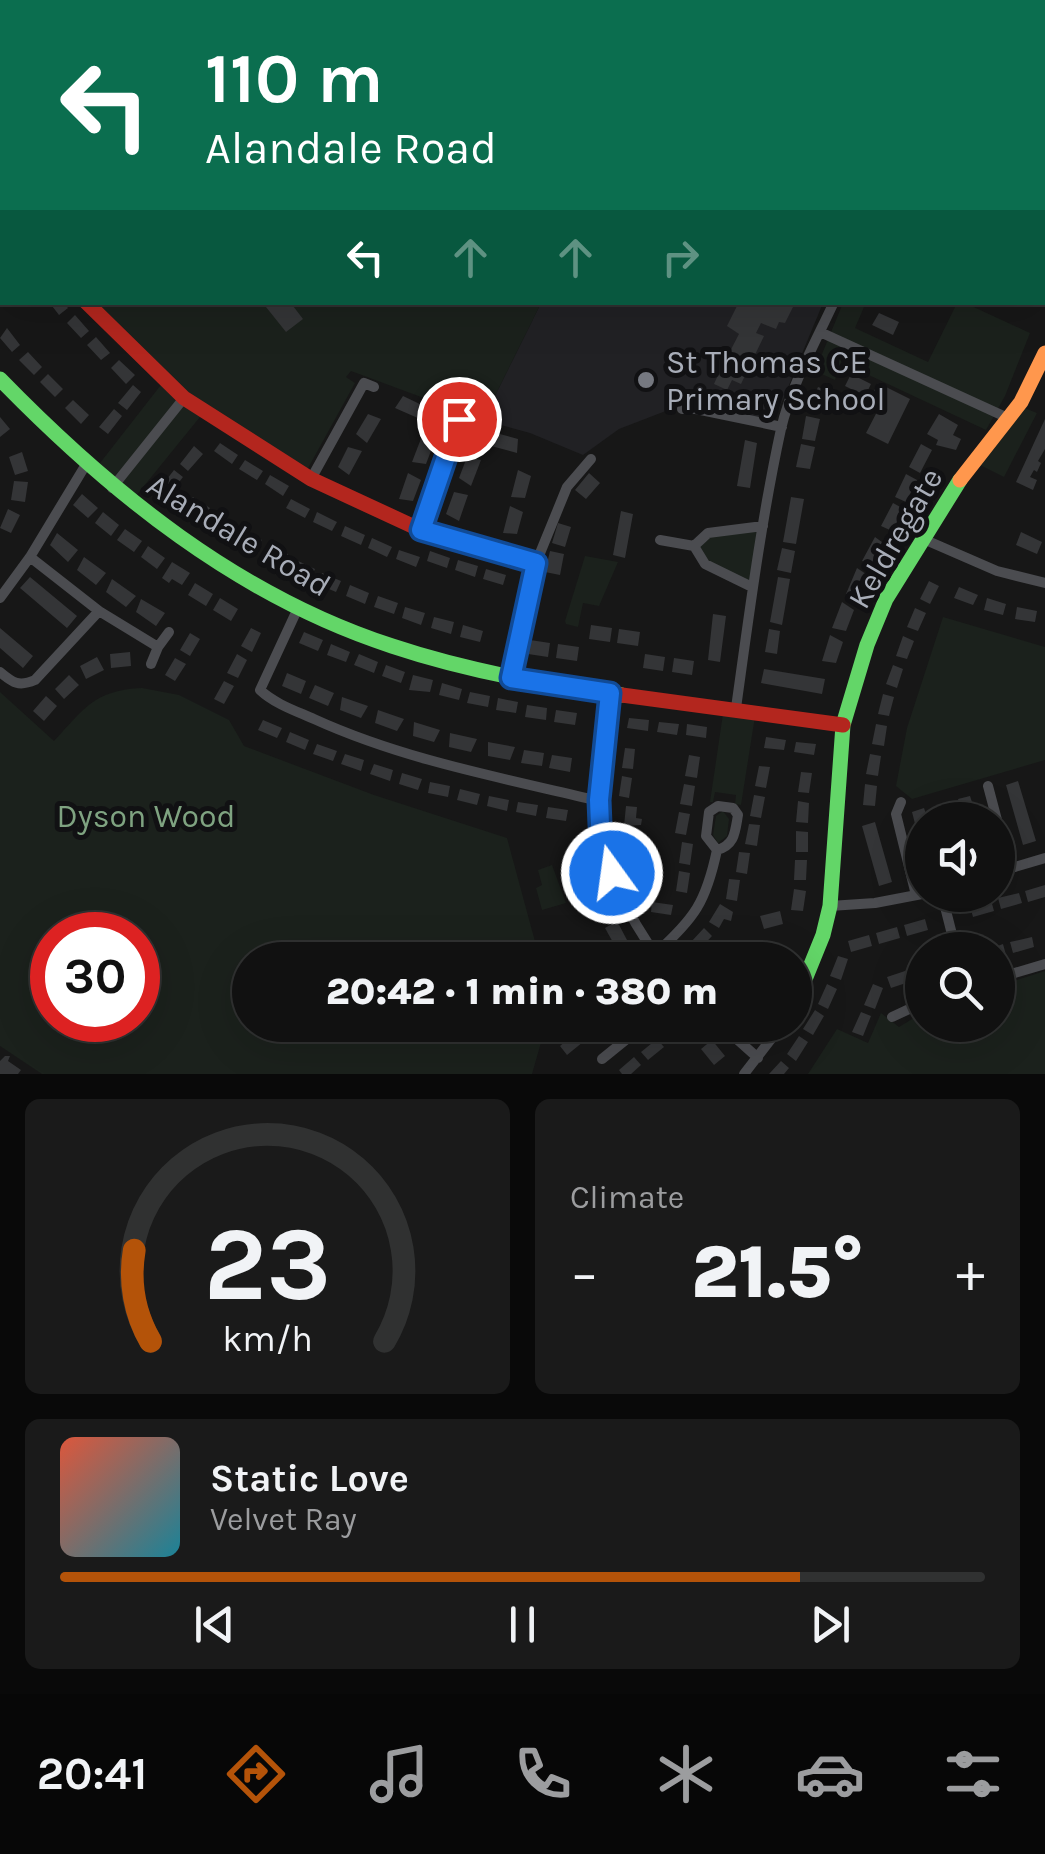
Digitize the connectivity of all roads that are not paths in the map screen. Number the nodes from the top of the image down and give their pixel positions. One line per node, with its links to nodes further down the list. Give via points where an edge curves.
1 (89, 305): 8 (street)
2 (833, 305): 3 (street)
3 (820, 332): 12 (street); 15 (street)
4 (1045, 353): 12 (street, Keldregate)
5 (0, 379): 17 (street, Alandale Road)
6 (364, 382): 18 (street)
7 (697, 396): 10 (street)
8 (184, 398): 18 (street); 19 (street)
9 (682, 409): 10 (street)
10 (696, 409): 15 (street)
11 (446, 413): 13 (street)
12 (1008, 418): 22 (street, Keldregate)
13 (459, 419): 14 (street); 21 (street)
14 (476, 424)
15 (782, 427): 20 (street)
16 (591, 459): 26 (street, via 567,487)
17 (85, 466): 19 (street, Alandale Road); 25 (street)
18 (310, 479): 21 (street)
19 (112, 488): 30 (street, Alandale Road, via 194,547)
20 (764, 526): 24 (street, via 708,532); 28 (street)
21 (421, 530): 26 (street)
22 (921, 538): 27 (street, via 997,571); 39 (street, Keldregate, via 886,599)
23 (660, 540): 24 (street)
24 (694, 546): 28 (street, via 705,564)
25 (30, 557): 29 (street); 31 (street)
26 (536, 563): 36 (street)
27 (1045, 583)
28 (752, 587): 38 (street)
29 (0, 598)
30 (298, 608): 36 (street, Alandale Road, via 451,664); 41 (street, via 260,690 270,699 426,759)
31 (98, 611): 33 (street); 35 (street, via 35,680 14,684)
32 (170, 632): 33 (street)
33 (158, 647): 34 (street)
34 (151, 664)
35 (0, 672)
36 (511, 678): 37 (street, Alandale Road)
37 (610, 693): 38 (street, Alandale Road); 41 (street)
38 (736, 708): 39 (street, Alandale Road)
39 (843, 726): 49 (street, Keldregate)
40 (988, 786): 43 (street)
41 (599, 800): 50 (street, via 612,873)
42 (900, 802): 44 (street, via 896,814)
43 (992, 802)
44 (905, 845)
45 (716, 850): 51 (street, via 708,890)
46 (1045, 858): 47 (street)
47 (1015, 867)
48 (905, 897): 49 (street)
49 (830, 906): 52 (street, Keldregate)
50 (649, 942)
51 (671, 942)
52 (812, 962)
53 (1045, 964): 54 (street)
54 (1015, 973)
55 (905, 1011): 56 (street)
56 (892, 1017)
57 (623, 1042): 61 (street)
58 (740, 1042): 60 (street)
59 (770, 1042): 60 (street)
60 (758, 1058): 62 (street)
61 (602, 1059)
62 (744, 1074)

